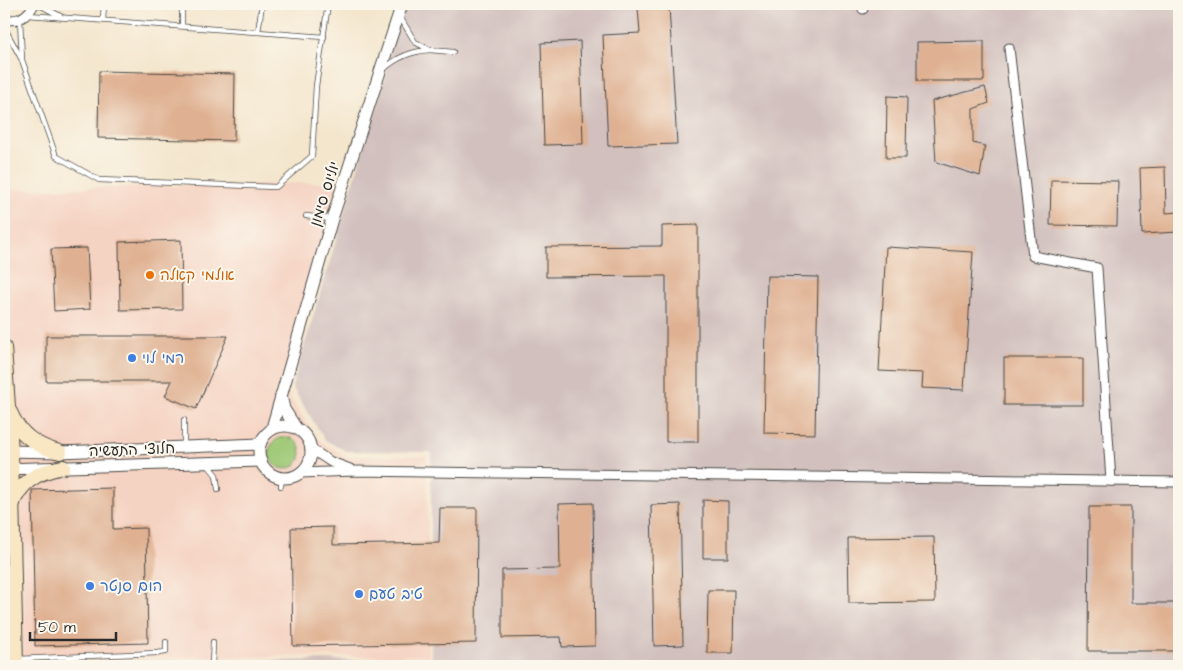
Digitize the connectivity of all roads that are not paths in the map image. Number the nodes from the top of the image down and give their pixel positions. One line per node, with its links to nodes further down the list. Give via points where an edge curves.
1 (34, 4): 8 (street)
2 (38, 4): 9 (lane)
3 (104, 4): 11 (lane)
4 (182, 4): 12 (lane)
5 (262, 4): 14 (lane)
6 (328, 4): 15 (lane)
7 (400, 9): 17 (lane, via 415,42); 20 (street, יוליוס סימון)
8 (23, 17): 9 (lane); 10 (street); 19 (lane)
9 (63, 17): 11 (lane)
10 (4, 18)
11 (103, 20): 12 (lane)
12 (182, 26): 14 (lane)
13 (4, 27): 19 (lane)
14 (258, 32): 15 (lane)
15 (324, 37): 19 (lane, via 316,86 312,156 276,187 99,180 56,156)
16 (1009, 48): 40 (street, via 1033,256 1097,268)
17 (430, 50): 18 (lane); 20 (lane, via 398,58)
18 (453, 52)
19 (22, 60)
20 (378, 75): 22 (street, יוליוס סימון)
21 (306, 216): 22 (lane)
22 (332, 219): 24 (street, יוליוס סימון)
23 (4, 347): 25 (main road)
24 (281, 394): 27 (street, יוליוס סימון); 28 (street, via 284,409)
25 (8, 406): 32 (main road); 33 (main road, via 22,432 41,446)
26 (184, 420): 30 (lane)
27 (272, 428): 28 (street); 29 (street)
28 (296, 428): 31 (street, via 308,440)
29 (260, 444): 30 (street, חלוצי התעשיה); 34 (street)
30 (184, 448): 33 (street, חלוצי התעשיה)
31 (311, 449): 38 (street); 39 (street, via 308,464)
32 (7, 451): 33 (street, חלוצי התעשיה); 37 (main road)
33 (60, 452)
34 (261, 462): 35 (street, חלוצי התעשיה); 39 (street, via 282,482)
35 (199, 463): 36 (street, חלוצי התעשיה); 42 (lane, via 213,470)
36 (63, 467): 37 (street, חלוצי התעשיה); 43 (main road, via 42,471 35,476 22,487)
37 (7, 469): 43 (main road)
38 (354, 471): 39 (street); 40 (street)
39 (300, 473)
40 (1111, 481): 41 (street)
41 (1179, 482)
42 (218, 489)
43 (12, 509): 46 (main road)
44 (166, 642): 46 (lane, via 166,652)
45 (213, 642): 47 (lane)
46 (16, 662)
47 (212, 666)

